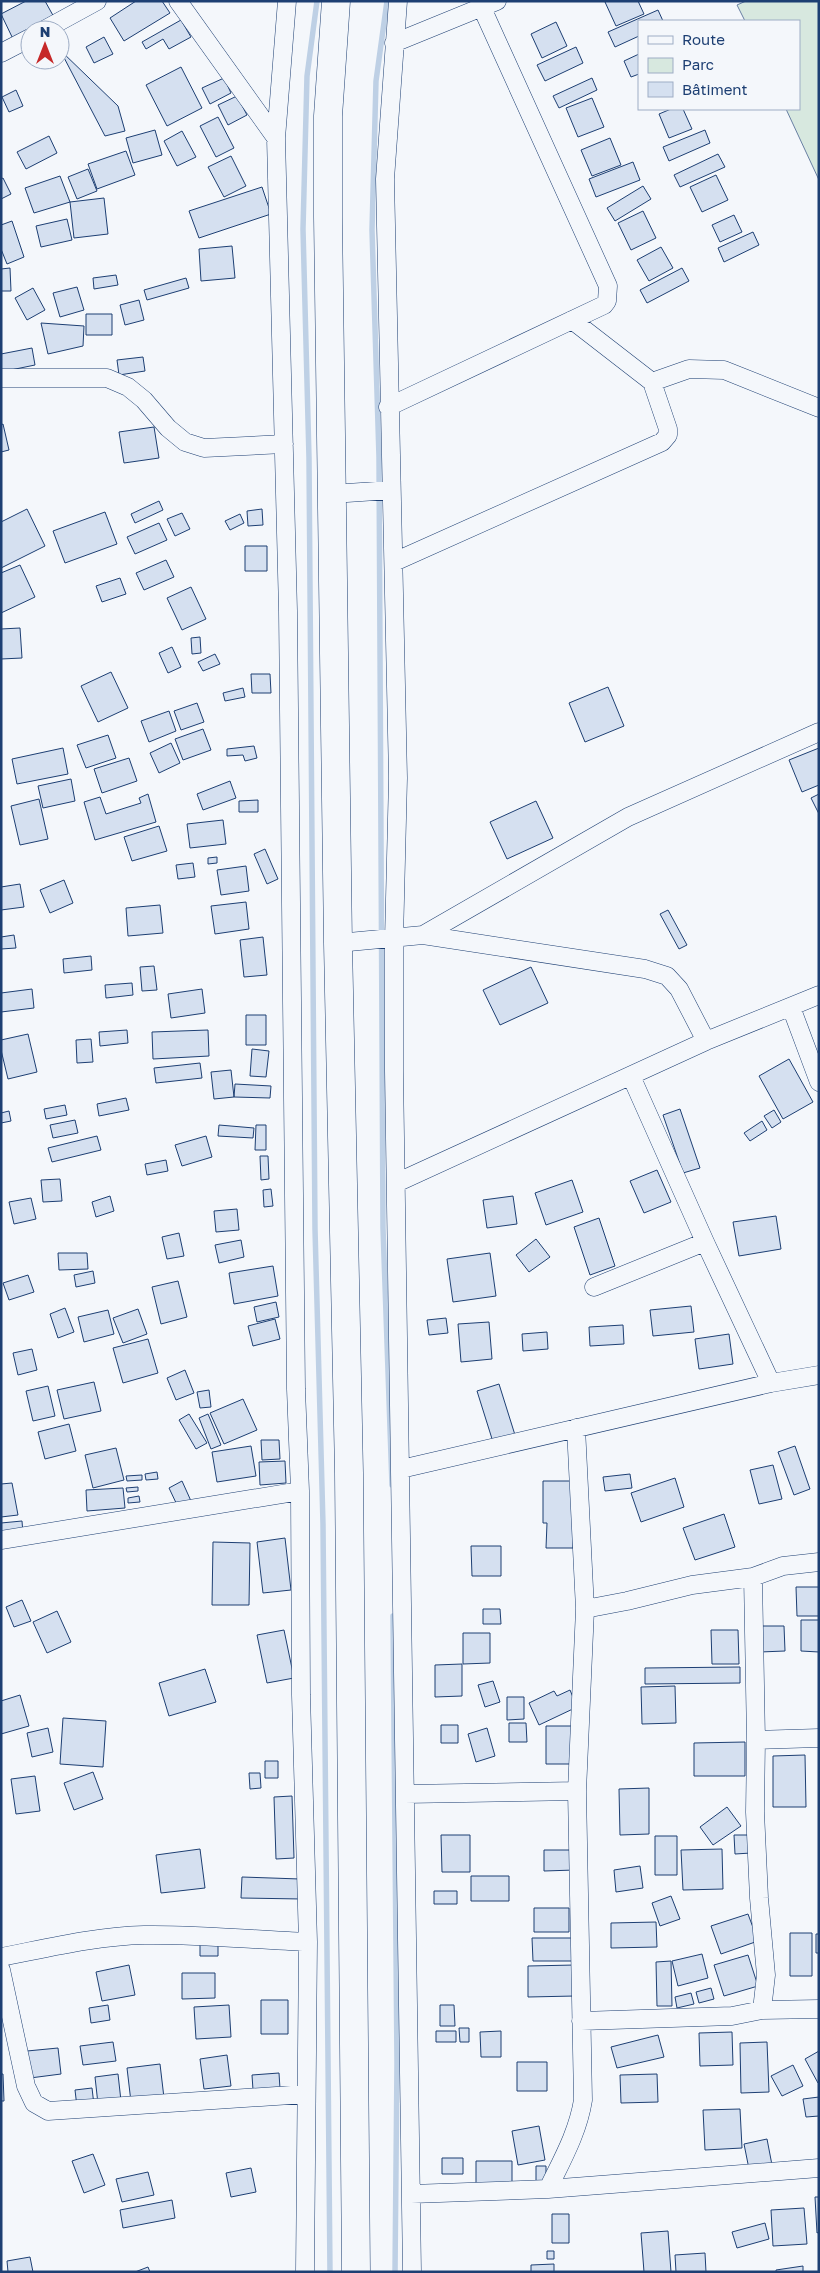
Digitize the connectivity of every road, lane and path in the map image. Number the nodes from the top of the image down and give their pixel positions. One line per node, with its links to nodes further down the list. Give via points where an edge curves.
1 (97, 1): 7 (street)
2 (178, 1): 11 (street)
3 (286, 1): 11 (street)
4 (336, 1): 19 (highway, via 328,125)
5 (398, 1): 9 (street)
6 (490, 5): 9 (street); 12 (street, via 608,286 604,305)
7 (62, 20)
8 (20, 43): 10 (street)
9 (394, 43): 15 (street, via 385,179)
10 (1, 53)
11 (276, 138): 17 (street)
12 (572, 320): 14 (street); 15 (street)
13 (1, 378): 17 (street, via 107,378 128,387 144,400 185,442 204,448)
14 (652, 382): 16 (street, via 689,369 724,370); 20 (street, via 668,430 662,442)
15 (388, 407): 18 (street)
16 (819, 408)
17 (284, 444): 37 (street)
18 (392, 490): 19 (street); 20 (street)
19 (332, 494): 24 (highway)
20 (394, 562): 23 (street, via 398,778)
21 (819, 732): 22 (street, via 628,817)
22 (423, 934): 23 (street); 27 (street, via 646,968 667,976 679,989)
23 (385, 939): 24 (street); 30 (street)
24 (338, 943): 57 (highway, via 349,1464)
25 (819, 995): 26 (street)
26 (791, 1007): 27 (street); 29 (street)
27 (706, 1041): 28 (street)
28 (631, 1076): 30 (street); 31 (street)
29 (819, 1082)
30 (396, 1184): 36 (street)
31 (705, 1242): 32 (street); 34 (street)
32 (594, 1287)
33 (819, 1375): 34 (street)
34 (772, 1383): 35 (street)
35 (576, 1428): 36 (street); 41 (street)
36 (401, 1469): 45 (street)
37 (300, 1491): 38 (street); 46 (street, via 301,1695)
38 (1, 1540)
39 (819, 1562): 40 (street, via 783,1566)
40 (753, 1576): 41 (street, via 692,1585); 43 (street)
41 (585, 1609): 44 (street)
42 (819, 1738): 43 (street)
43 (756, 1740): 50 (street, via 755,1812 766,1975)
44 (578, 1792): 45 (street); 51 (street)
45 (405, 1794): 55 (street)
46 (308, 1942): 47 (street, via 143,1935); 52 (street)
47 (1, 1957)
48 (1, 1970): 52 (street, via 26,2086 34,2103 48,2111)
49 (819, 2009): 50 (street)
50 (762, 2010): 51 (street, via 732,2016)
51 (582, 2021): 54 (street, via 583,2100 580,2118)
52 (306, 2094): 56 (street)
53 (819, 2168): 54 (street)
54 (548, 2189): 55 (street)
55 (411, 2194): 58 (street)
56 (305, 2272)
57 (356, 2272)
58 (412, 2272)

